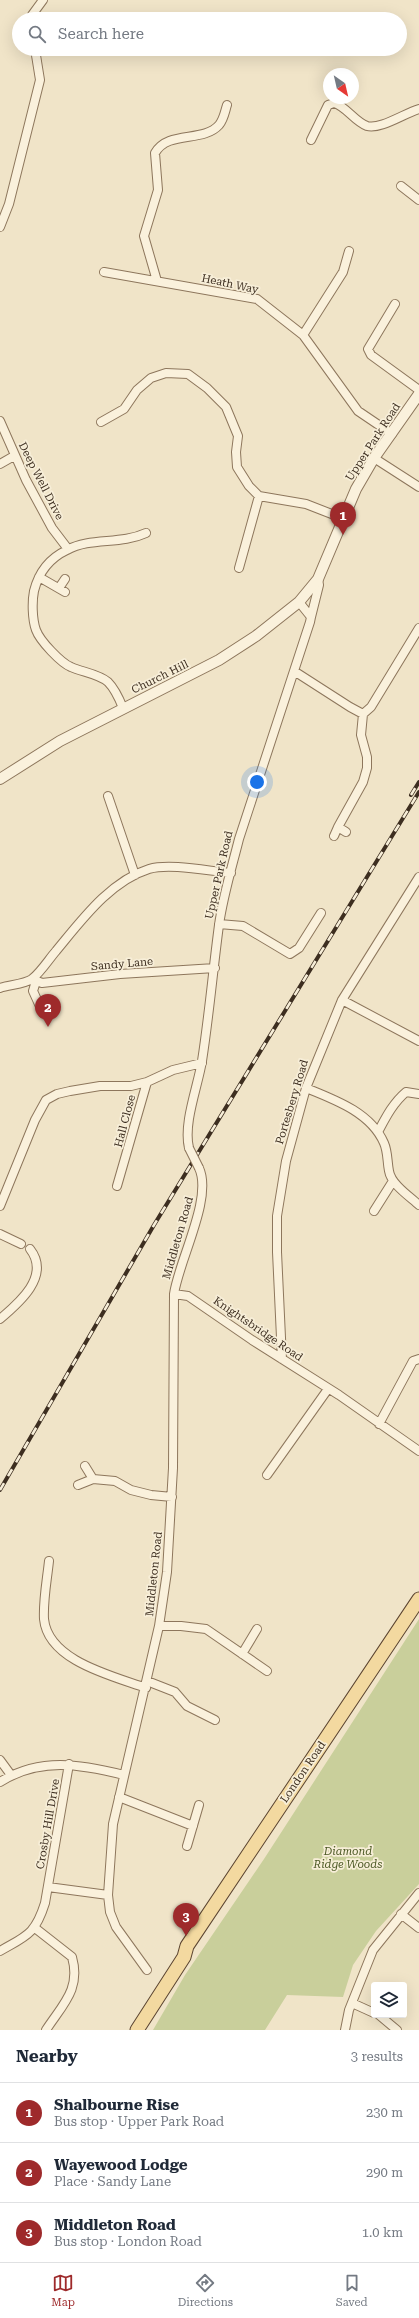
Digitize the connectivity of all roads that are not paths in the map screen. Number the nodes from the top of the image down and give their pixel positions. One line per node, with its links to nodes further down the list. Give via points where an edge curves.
1 (43, 0): 2 (street)
2 (34, 12)
3 (36, 56): 9 (street, via 40,80 9,204)
4 (227, 104): 12 (street, via 218,125 210,131 164,143 155,153 158,190 144,236)
5 (419, 109): 6 (street, via 385,124 367,126 334,103 328,105)
6 (311, 140)
7 (401, 186): 8 (street)
8 (419, 200)
9 (0, 227)
10 (349, 251): 14 (street, via 343,272)
11 (104, 272): 12 (street, Heath Way)
12 (157, 281): 14 (street, Heath Way, via 257,299)
13 (395, 304): 15 (street, via 368,349 371,355)
14 (303, 335): 19 (street, Heath Way, via 358,411)
15 (419, 390)
16 (419, 394): 19 (street, Upper Park Road)
17 (0, 421): 20 (street, Deep Well Drive)
18 (101, 422): 24 (street, via 124,409 137,390 151,378 166,373 188,374 226,407 238,436 237,467)
19 (392, 434): 21 (street, Upper Park Road)
20 (14, 456): 22 (street); 27 (street, Deep Well Drive, via 41,509)
21 (374, 458): 23 (street); 25 (street, Upper Park Road)
22 (0, 464)
23 (419, 487)
24 (259, 496): 25 (street, via 306,504); 28 (street)
25 (342, 518): 31 (street, Upper Park Road)
26 (146, 533): 27 (street, via 125,540 84,544)
27 (68, 549): 29 (street, via 48,561)
28 (239, 568)
29 (39, 577): 30 (street, via 62,590); 36 (street, via 33,596 36,630 51,651 69,666 106,681 116,691)
30 (64, 579)
31 (318, 579): 32 (street, Church Hill); 33 (street, Upper Park Road, via 319,586)
32 (299, 602): 33 (street); 36 (street, Church Hill, via 230,653)
33 (311, 617): 35 (street, Upper Park Road)
34 (419, 628): 37 (street, via 370,707)
35 (294, 671): 37 (street); 43 (street, Upper Park Road, via 239,839)
36 (123, 708): 38 (street, Church Hill, via 60,741)
37 (363, 714): 40 (street, via 361,734 367,757 364,782)
38 (0, 779)
39 (108, 796): 44 (street)
40 (338, 827): 41 (street); 42 (street)
41 (346, 832)
42 (334, 836)
43 (231, 873): 44 (street, via 173,868 150,869); 47 (street, Upper Park Road)
44 (135, 875): 49 (street, via 105,896 71,932)
45 (419, 877): 51 (street, Portesbery Road)
46 (321, 913): 47 (street, via 299,948 290,954 243,926)
47 (219, 924): 48 (street, Upper Park Road)
48 (215, 968): 49 (street, Sandy Lane, via 120,974 42,983); 54 (street, Upper Park Road)
49 (34, 980): 50 (street, Sandy Lane); 52 (street, via 33,991 43,1013)
50 (0, 988)
51 (342, 1000): 53 (street); 56 (street, Portesbery Road, via 330,1024)
52 (52, 1009)
53 (419, 1041)
54 (202, 1063): 55 (street, via 173,1070); 59 (street, Upper Park Road, bridge, via 188,1134 189,1148)
55 (147, 1082): 61 (street, Hall Close); 63 (street, via 131,1086 100,1086 70,1091 46,1100 35,1120)
56 (306, 1088): 58 (street, via 333,1098 363,1116); 70 (street, Portesbery Road, via 286,1161 277,1216)
57 (419, 1094): 58 (street, via 406,1092 398,1099)
58 (378, 1132): 60 (street, via 385,1144 389,1172)
59 (200, 1168): 68 (street, Middleton Road, via 203,1177 202,1201)
60 (394, 1181): 62 (street); 64 (street)
61 (117, 1186)
62 (419, 1205)
63 (0, 1206)
64 (374, 1211)
65 (0, 1234): 66 (street)
66 (21, 1244)
67 (30, 1249): 69 (street, via 38,1268 34,1280 26,1295)
68 (174, 1294): 70 (street, Knightsbridge Road, via 188,1296); 79 (street, Middleton Road)
69 (0, 1319)
70 (282, 1359): 72 (street, Knightsbridge Road)
71 (419, 1359): 73 (street, via 413,1362)
72 (328, 1389): 73 (street, Knightsbridge Road); 76 (street)
73 (379, 1424): 74 (street, Knightsbridge Road)
74 (419, 1451)
75 (85, 1466): 77 (street)
76 (267, 1475)
77 (93, 1479): 78 (street); 79 (street, via 115,1481 131,1490)
78 (78, 1485)
79 (172, 1497): 82 (street, Middleton Road, via 167,1572)
80 (49, 1561): 86 (street, via 44,1621 56,1644 77,1663)
81 (419, 1599): 103 (main road, London Road)
82 (159, 1626): 84 (street, via 206,1629); 86 (street, Middleton Road)
83 (257, 1629): 84 (street)
84 (242, 1654): 85 (street)
85 (267, 1671)
86 (146, 1685): 87 (street, via 175,1692 187,1706); 90 (street, Middleton Road)
87 (215, 1720)
88 (0, 1760): 91 (street)
89 (69, 1764): 90 (street, Crosby Hill Drive); 91 (street, Crosby Hill Drive, via 39,1766); 97 (street, Crosby Hill Drive)
90 (124, 1775): 93 (street, Middleton Road)
91 (11, 1776): 92 (street, Crosby Hill Drive)
92 (0, 1782)
93 (119, 1797): 95 (street); 99 (street, Middleton Road, via 113,1824)
94 (199, 1805): 95 (street)
95 (193, 1826): 96 (street)
96 (187, 1846)
97 (48, 1887): 99 (street); 101 (street, Crosby Hill Drive, via 45,1904)
98 (419, 1893): 100 (street)
99 (108, 1895): 105 (street, Middleton Road, via 110,1912 116,1927)
100 (401, 1914): 102 (street); 106 (street, via 373,1950)
101 (35, 1928): 104 (street, Crosby Hill Drive, via 27,1937); 109 (street, via 72,1957 76,1980)
102 (419, 1928)
103 (187, 1946): 110 (main road, London Road, via 179,1953); 111 (main road, London Road, via 184,1957)
104 (0, 1951)
105 (147, 1970)
106 (352, 2003): 107 (street); 112 (street)
107 (371, 2012)
108 (383, 2018): 113 (street)
109 (46, 2030)
110 (129, 2030)
111 (137, 2030)
112 (345, 2030)
113 (397, 2030)

